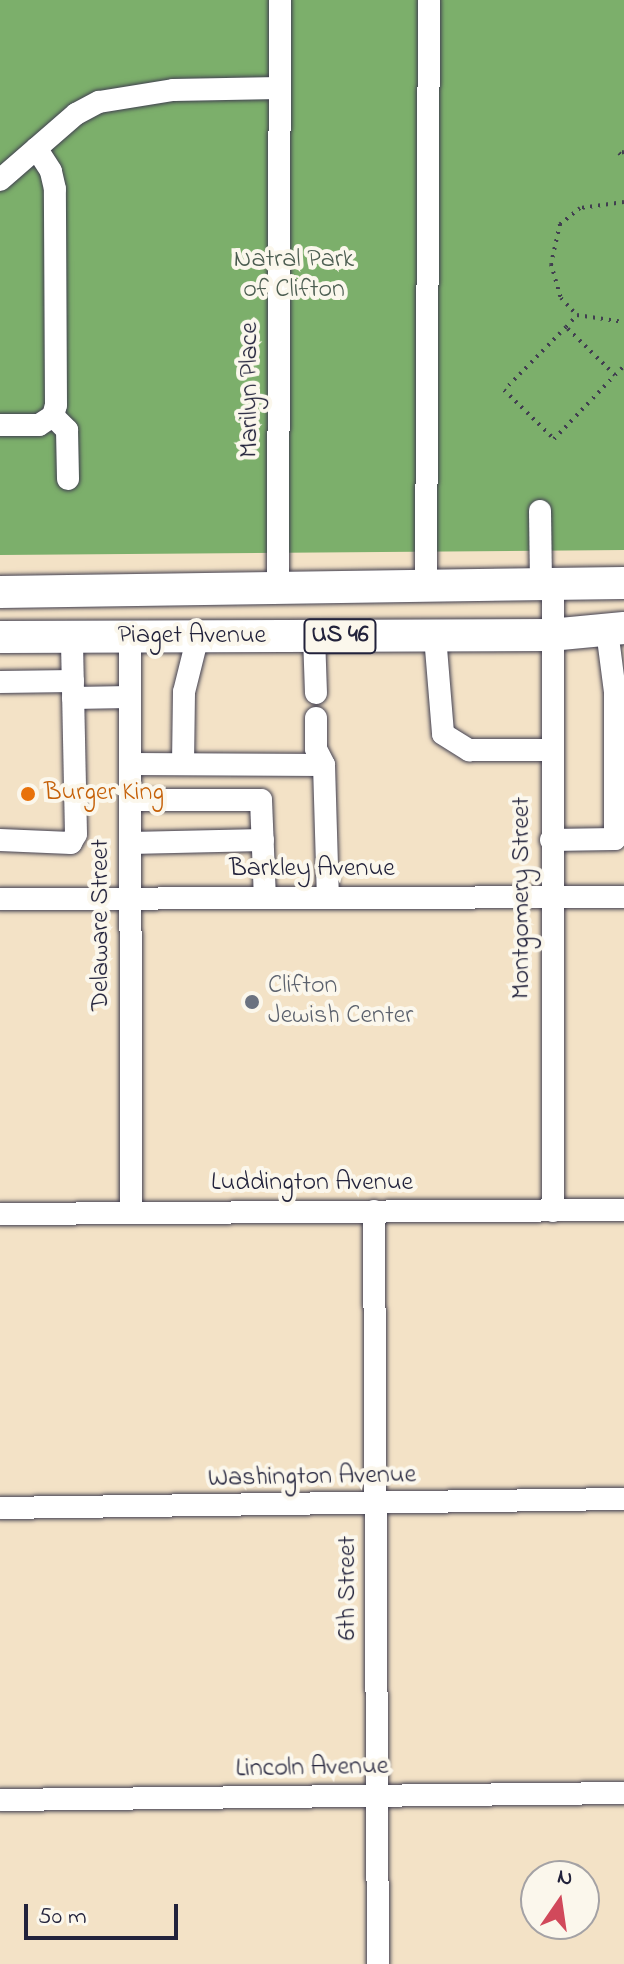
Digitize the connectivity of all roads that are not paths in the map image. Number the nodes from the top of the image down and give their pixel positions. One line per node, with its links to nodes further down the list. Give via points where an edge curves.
1 (280, 0): 3 (street, Marilyn Place)
2 (429, 0): 11 (street)
3 (279, 88): 4 (street, via 173,90 99,102); 13 (street, Marilyn Place)
4 (36, 148): 5 (street); 6 (street, via 55,189)
5 (0, 180)
6 (53, 416): 7 (street, via 39,425); 8 (street, via 67,430)
7 (0, 425)
8 (68, 479)
9 (540, 511): 12 (street, Montgomery Street)
10 (624, 583): 12 (highway, Piaget Avenue / US 46)
11 (426, 586): 12 (highway, Piaget Avenue / US 46); 13 (highway, Piaget Avenue / US 46)
12 (547, 586): 16 (street, Montgomery Street)
13 (278, 588): 14 (highway, Piaget Avenue / US 46)
14 (0, 592)
15 (616, 629): 16 (highway, Piaget Avenue / US 46); 25 (street)
16 (550, 635): 20 (highway, Piaget Avenue / US 46); 29 (street, Montgomery Street)
17 (130, 636): 18 (highway, Piaget Avenue / US 46); 22 (highway, Piaget Avenue / US 46); 27 (street, Delaware Street)
18 (198, 636): 19 (highway, Piaget Avenue / US 46); 31 (street, via 184,692)
19 (314, 636): 20 (highway, Piaget Avenue / US 46); 26 (street)
20 (435, 636): 29 (street, via 443,734 469,750)
21 (0, 637): 22 (highway, Piaget Avenue / US 46)
22 (72, 637): 24 (street)
23 (0, 682): 24 (street)
24 (73, 690): 27 (street); 34 (street, via 76,834 71,843)
25 (619, 692): 36 (street, via 615,839)
26 (316, 693)
27 (130, 697): 30 (street, Delaware Street)
28 (316, 718): 32 (street, via 316,749)
29 (551, 750): 36 (street, Montgomery Street)
30 (130, 764): 31 (street); 33 (street, Delaware Street)
31 (183, 764): 32 (street)
32 (324, 765): 41 (street)
33 (130, 800): 35 (street, via 261,800); 37 (street, Delaware Street)
34 (0, 840)
35 (263, 840): 37 (street); 40 (street)
36 (551, 840): 42 (street, Montgomery Street)
37 (130, 843): 39 (street, Delaware Street)
38 (624, 897): 42 (street, Barkley Avenue)
39 (130, 898): 40 (street, Barkley Avenue); 43 (street, Barkley Avenue); 47 (street, Delaware Street)
40 (265, 898): 41 (street, Barkley Avenue)
41 (328, 898): 42 (street, Barkley Avenue)
42 (551, 898): 46 (street, Montgomery Street)
43 (0, 899)
44 (624, 1210): 46 (street, Luddington Avenue)
45 (374, 1211): 46 (street, Luddington Avenue); 47 (street, Luddington Avenue); 50 (street, 6th Street)
46 (553, 1211)
47 (131, 1213): 48 (street, Luddington Avenue)
48 (0, 1214)
49 (624, 1499): 50 (street, Washington Avenue)
50 (376, 1506): 51 (street, Washington Avenue); 53 (street, 6th Street)
51 (0, 1508)
52 (624, 1793): 53 (street, Lincoln Avenue)
53 (378, 1797): 54 (street, Lincoln Avenue); 55 (street, 6th Street)
54 (0, 1800)
55 (378, 1964)

